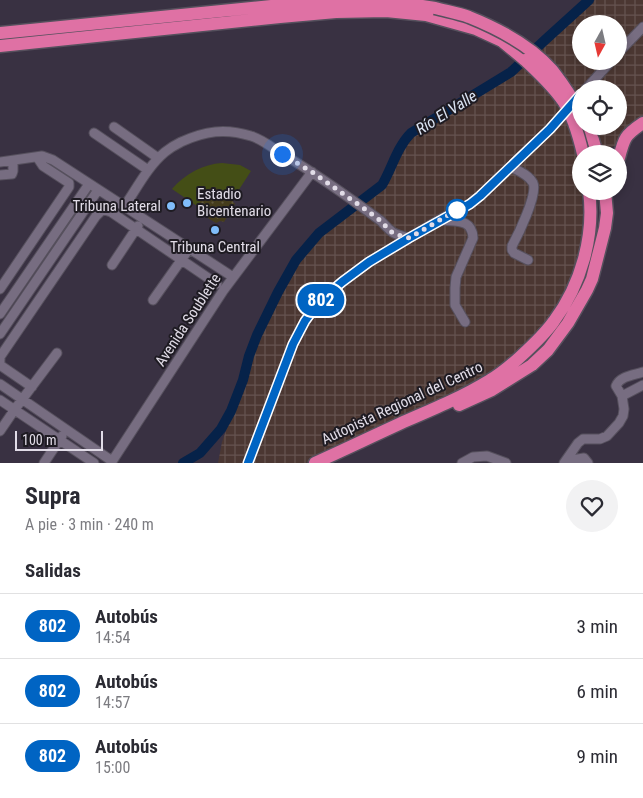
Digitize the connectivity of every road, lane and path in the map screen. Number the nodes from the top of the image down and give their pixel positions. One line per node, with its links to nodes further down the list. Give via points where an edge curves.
1 (430, 11): 3 (highway, via 385,0 336,1); 5 (highway, via 280,16); 8 (highway, bridge, via 467,16 520,43 552,70); 13 (highway, bridge, via 476,28 526,60 565,103)
2 (643, 27): 4 (street)
3 (0, 33)
4 (628, 43)
5 (0, 46)
6 (603, 70): 7 (street)
7 (594, 80)
8 (572, 99)
9 (572, 104): 19 (street)
10 (643, 123): 14 (highway, via 628,134)
11 (114, 128): 16 (street)
12 (94, 133): 20 (street)
13 (580, 145)
14 (622, 145)
15 (37, 157): 17 (street); 23 (street, via 53,160); 40 (street, via 43,166 69,183 69,187)
16 (158, 158): 20 (street); 21 (street, via 166,150 194,136 218,131 235,132 253,136)
17 (13, 160): 18 (street); 22 (street, via 12,174)
18 (0, 162)
19 (511, 167): 30 (street, via 470,204); 35 (street, via 534,184 524,222 512,246 514,253)
20 (148, 170): 28 (street)
21 (312, 172): 32 (street, via 381,221 390,231); 37 (street, Avenida Soublette)
22 (0, 175)
23 (89, 184): 24 (street); 42 (street)
24 (98, 190): 28 (street); 44 (street)
25 (589, 200): 63 (highway, Autopista Regional del Centro, via 588,236 581,268 559,314 536,342 492,380)
26 (606, 200): 38 (highway, Autopista Regional del Centro, via 606,228)
27 (614, 200): 38 (highway, via 612,229 599,272)
28 (124, 207): 29 (street)
29 (143, 219): 31 (street); 33 (street)
30 (439, 220): 32 (street); 43 (street, via 465,223 473,232 474,238 454,288 455,305)
31 (136, 229): 34 (street); 36 (street); 46 (street, via 111,212 101,211)
32 (409, 238): 62 (street, via 342,282 319,302 305,321 293,344)
33 (189, 248): 34 (street); 37 (street)
34 (181, 260): 39 (street); 41 (street)
35 (528, 260)
36 (112, 265)
37 (233, 277): 58 (street, Avenida Soublette)
38 (592, 279): 64 (highway, Autopista Regional del Centro, via 568,323 532,365 492,390)
39 (217, 284)
40 (0, 289)
41 (153, 300)
42 (0, 314)
43 (465, 322)
44 (0, 334)
45 (57, 353): 50 (street)
46 (0, 361): 50 (street, via 0,365)
47 (643, 372): 51 (street, via 617,382)
48 (0, 384): 52 (street)
49 (643, 386): 51 (street)
50 (32, 387): 52 (street)
51 (622, 396): 59 (street, via 624,409 619,423 607,436 578,442)
52 (23, 399): 54 (street); 55 (street)
53 (0, 400): 54 (street)
54 (15, 409): 56 (street); 57 (street)
55 (67, 430): 57 (street); 58 (street)
56 (0, 431)
57 (60, 440): 60 (street); 61 (street)
58 (112, 462)
59 (565, 462): 67 (street, via 584,458)
60 (44, 463)
61 (94, 463)
62 (248, 463)
63 (314, 463)
64 (335, 463)
65 (462, 463): 66 (street, via 473,457 487,456)
66 (506, 463)
67 (588, 463)

